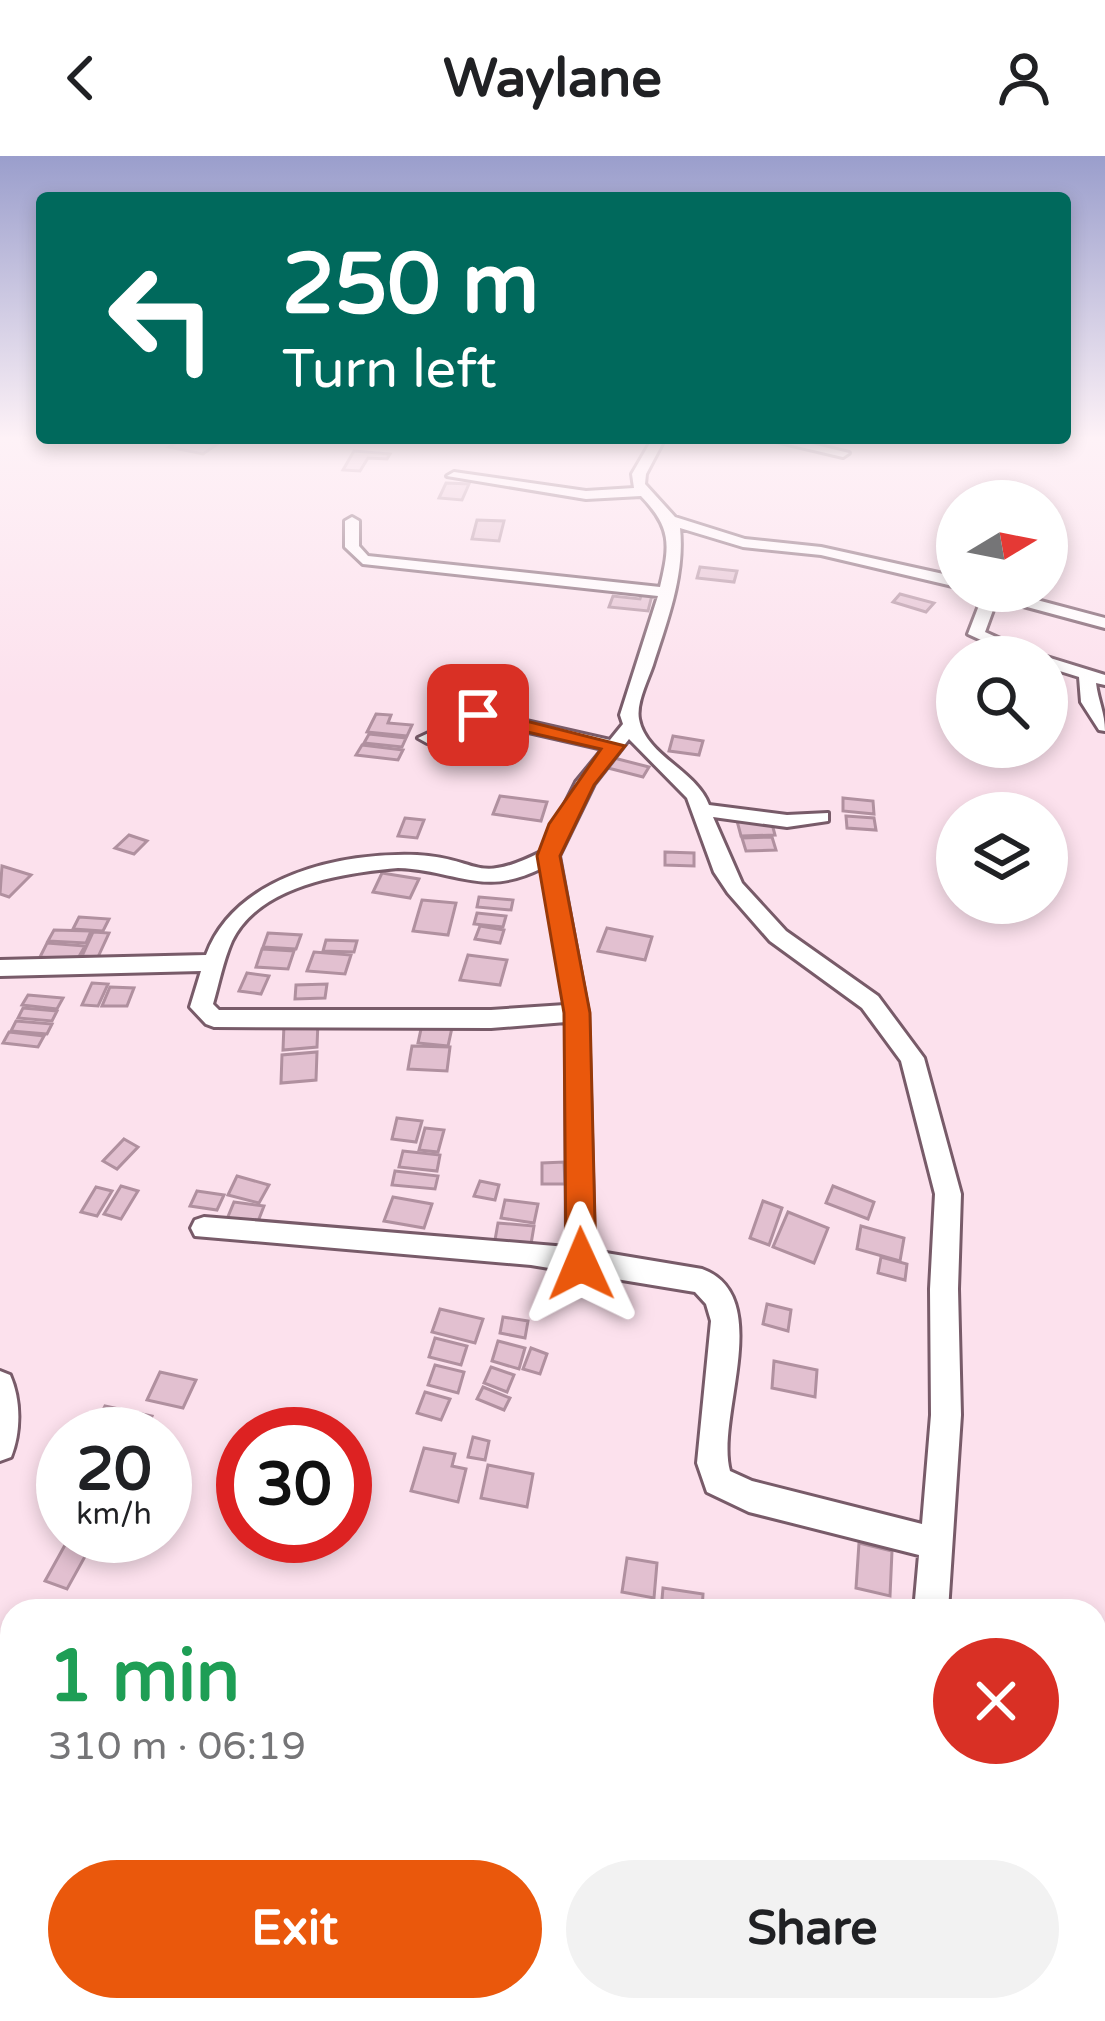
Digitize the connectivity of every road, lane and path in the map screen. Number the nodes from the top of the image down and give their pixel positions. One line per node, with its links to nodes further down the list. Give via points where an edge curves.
1 (352, 525): 5 (street, via 352,547 363,560)
2 (671, 525): 5 (street)
3 (685, 525): 4 (street)
4 (936, 578)
5 (664, 592): 9 (street)
6 (1063, 612): 7 (street)
7 (1105, 623)
8 (1096, 678): 10 (street, via 1090,702)
9 (632, 725): 12 (street); 13 (street)
10 (1105, 726)
11 (427, 738): 12 (street, via 478,715)
12 (615, 746): 15 (street, via 585,782)
13 (704, 810): 14 (street, via 787,821); 23 (street, via 735,888 778,936 870,1002 896,1031 918,1077 948,1194 946,1414)
14 (821, 817)
15 (548, 856): 16 (street, via 498,877 403,862 287,883 232,927); 18 (street)
16 (214, 963): 17 (street); 18 (street, via 201,1007 214,1018)
17 (0, 968)
18 (577, 1013): 20 (street)
19 (204, 1228): 20 (street, via 531,1253)
20 (581, 1264): 23 (street, via 702,1281 722,1298 722,1397 710,1460 718,1481)
21 (0, 1385): 22 (street)
22 (0, 1446)
23 (935, 1543): 24 (street)
24 (932, 1599)

